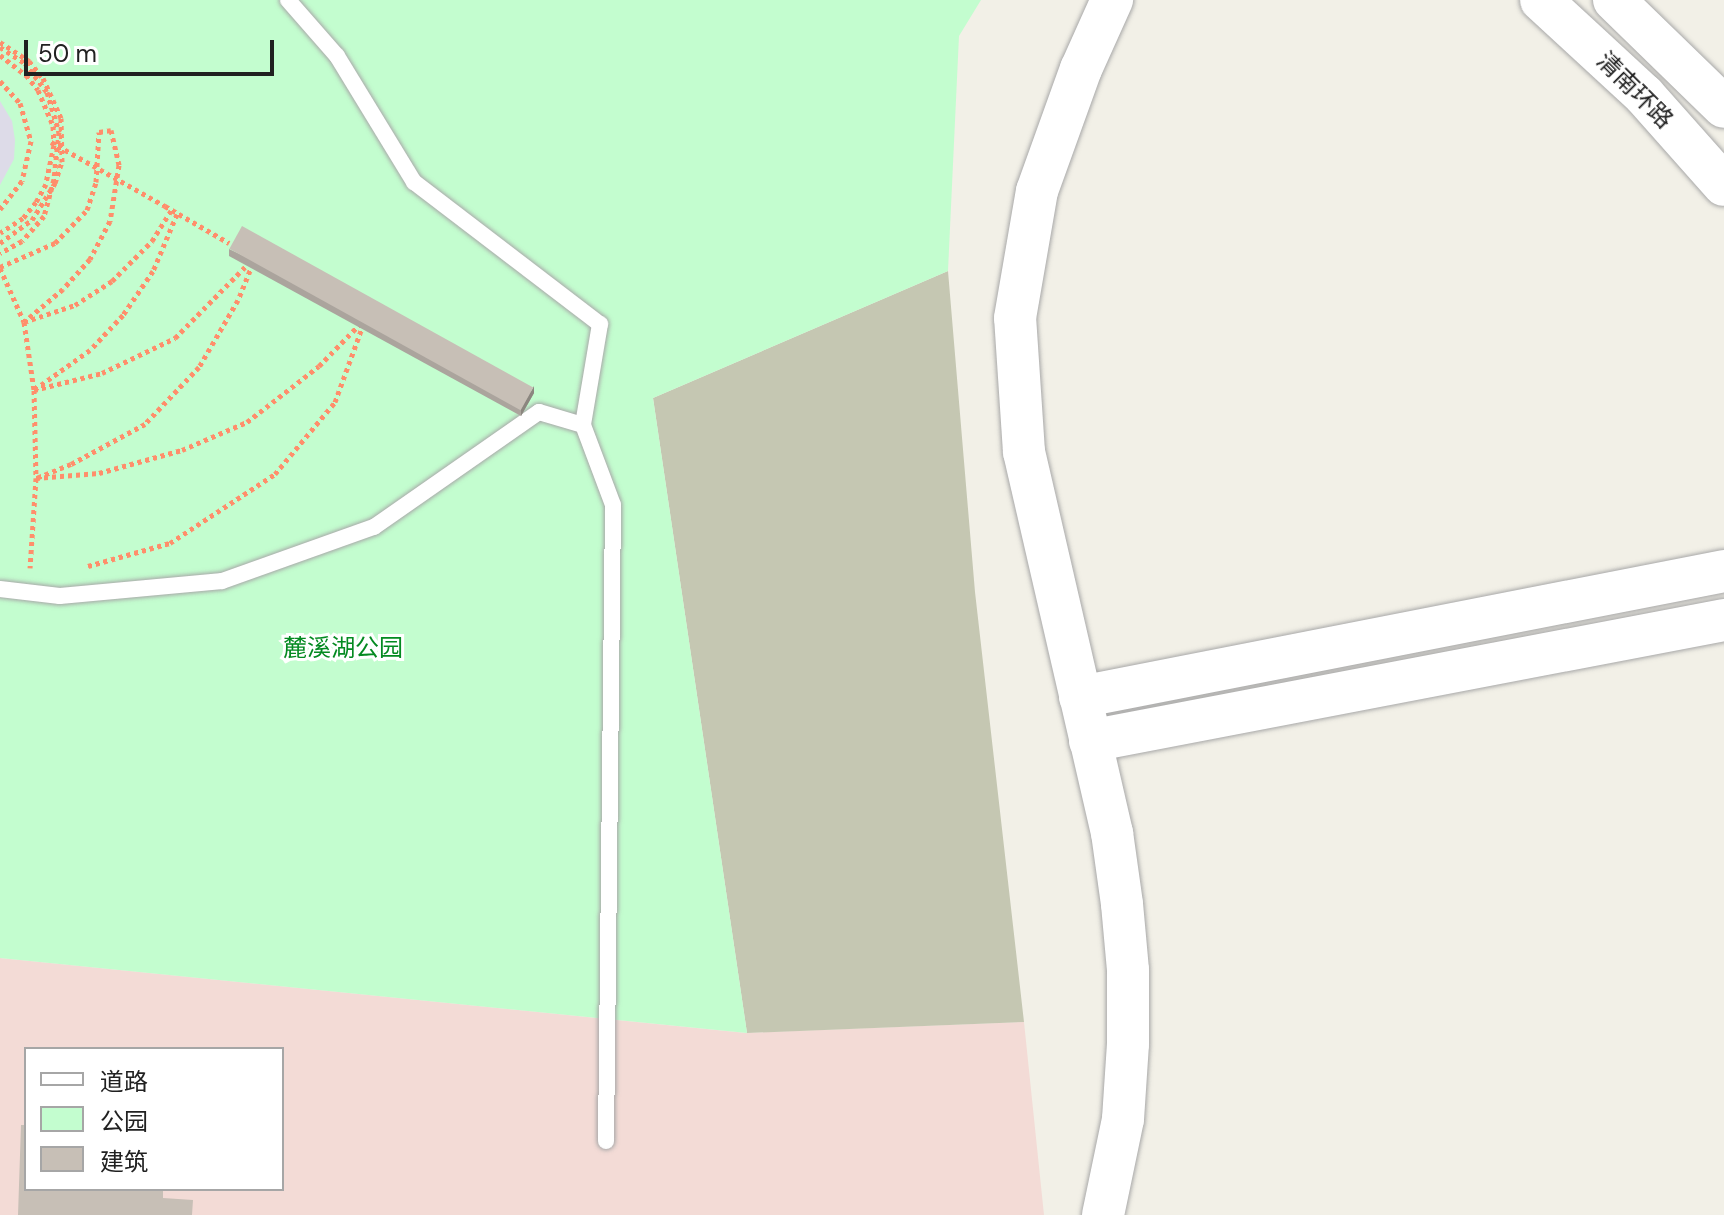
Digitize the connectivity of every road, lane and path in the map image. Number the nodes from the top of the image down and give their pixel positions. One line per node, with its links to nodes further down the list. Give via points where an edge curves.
1 (288, 0): 21 (lane, via 337,56 414,182 600,324)
2 (1112, 0): 28 (street, via 1037,191 1015,318 1024,452)
3 (1541, 0): 11 (street, 清南环路, via 1644,95)
4 (1614, 0): 8 (street)
5 (0, 44): 10 (path, bridge, via 29,61 43,78 61,118); 17 (path, via 25,63 47,92 59,132 44,216 22,241)
6 (0, 55): 14 (path, via 38,90 53,126 54,145 46,184 36,202)
7 (0, 81): 12 (path, via 20,103 31,141 22,181)
8 (1724, 107)
9 (51, 142): 10 (path, bridge)
10 (63, 149): 13 (path, bridge); 15 (path, bridge, via 45,203 32,220)
11 (1724, 185)
12 (0, 209)
13 (171, 210): 16 (path); 19 (path, via 152,241 112,281 75,305); 20 (path, via 153,271 123,315 90,350)
14 (0, 233)
15 (0, 243)
16 (229, 243)
17 (0, 253)
18 (0, 268): 19 (path); 19 (path, via 55,243 87,210 96,182 99,132 111,130 119,165 110,221 90,259)
19 (24, 322): 20 (path)
20 (34, 390): 22 (path); 22 (path, via 102,373 175,338 255,257 238,300 199,367 145,424)
21 (583, 425): 26 (lane, via 539,412 374,527 222,581 60,596); 30 (lane, via 613,505)
22 (36, 478): 23 (path, via 99,473 182,450 247,422 319,366 366,318 335,402 275,474 170,543); 26 (path)
23 (81, 568)
24 (1724, 571): 28 (street)
25 (0, 589): 26 (lane)
26 (28, 592)
27 (1724, 620): 29 (street)
28 (1080, 697): 29 (street)
29 (1090, 741): 31 (street, via 1112,833 1128,970 1123,1119)
30 (606, 1141)
31 (1103, 1215)

